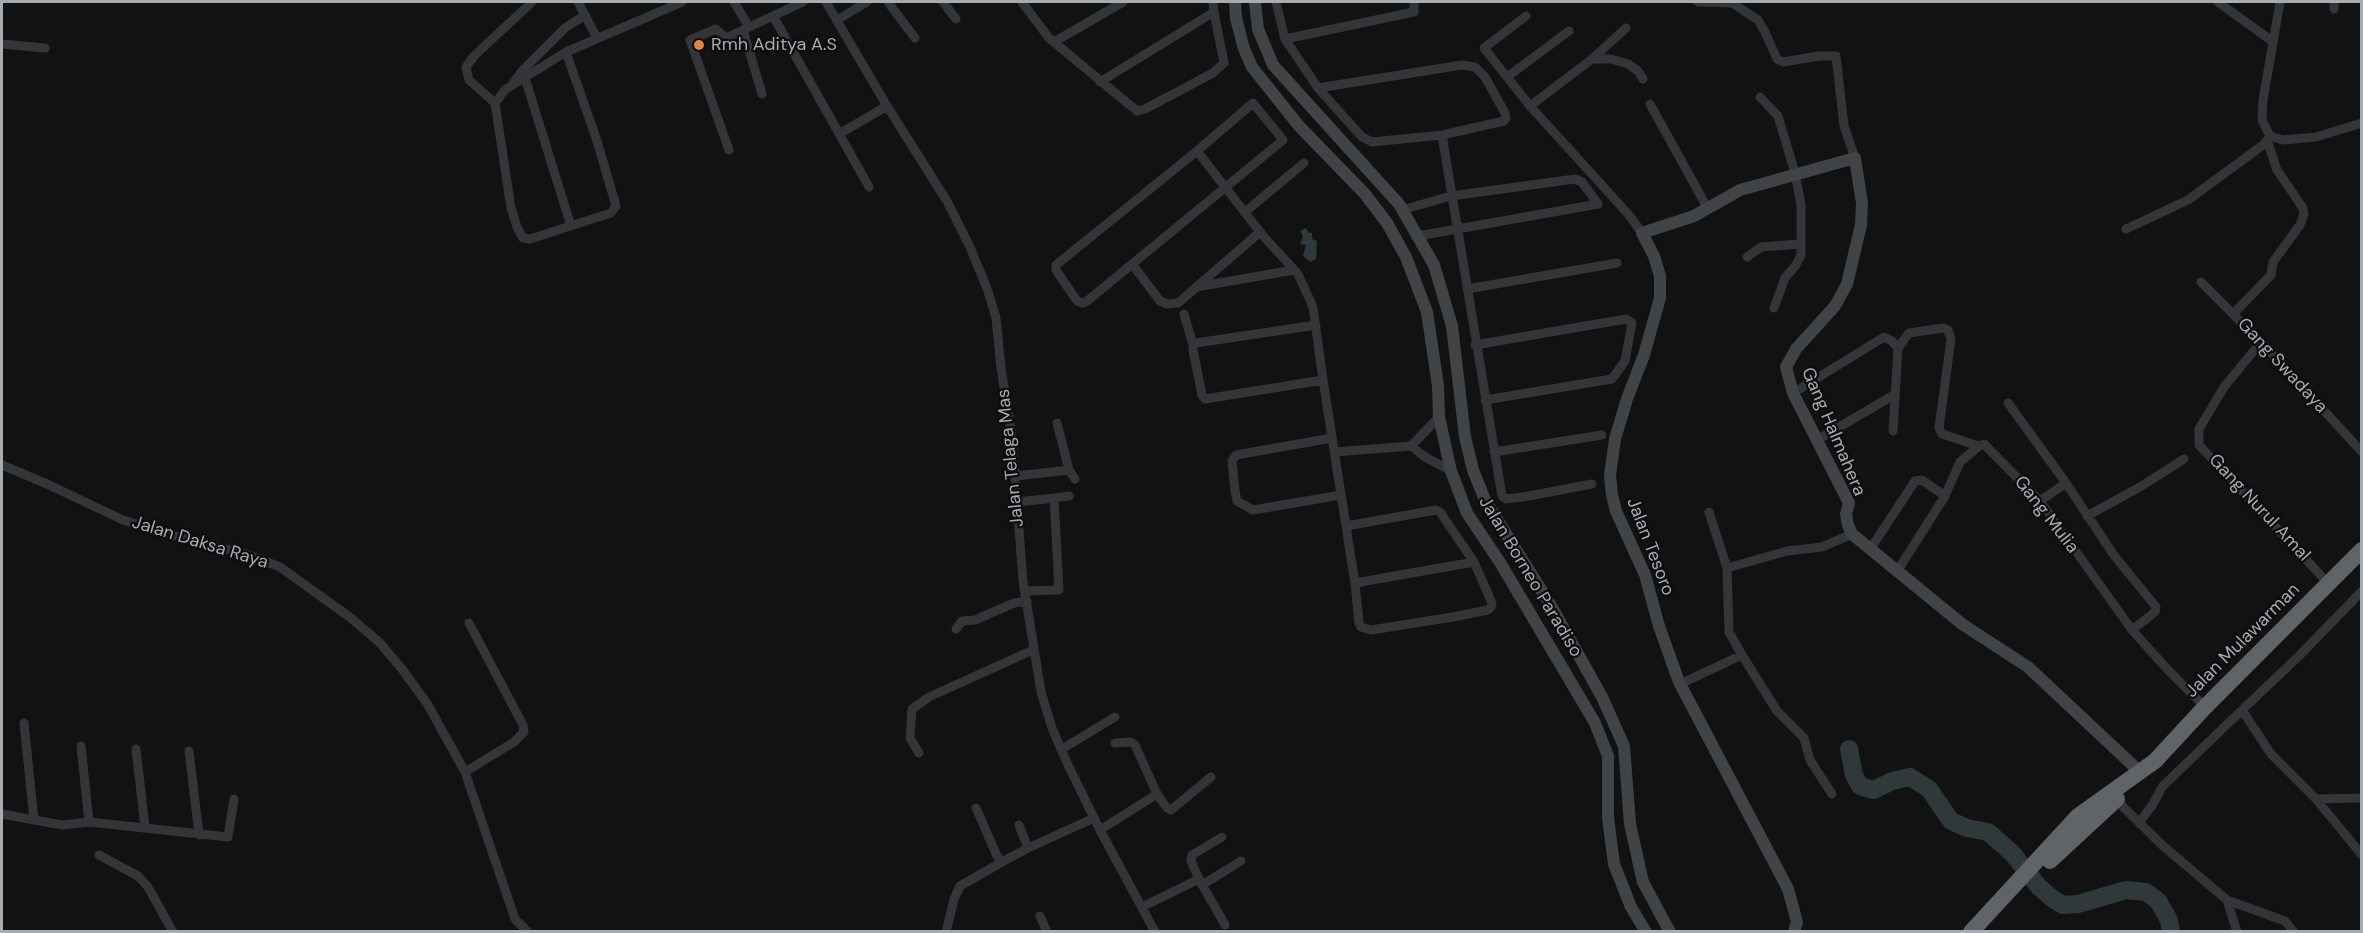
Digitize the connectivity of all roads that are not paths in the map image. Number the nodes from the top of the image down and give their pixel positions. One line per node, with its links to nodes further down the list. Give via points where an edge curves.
1 (532, 2): 46 (street, via 466,67 469,80)
2 (578, 2): 21 (street)
3 (682, 2): 29 (street)
4 (734, 2): 26 (street)
5 (803, 2): 22 (street)
6 (826, 2): 25 (street, Jalan Telaga Mas)
7 (867, 2): 25 (street)
8 (888, 2): 30 (street)
9 (943, 2): 24 (street)
10 (1022, 2): 33 (street)
11 (1120, 2): 33 (street)
12 (1214, 2): 20 (street)
13 (1235, 2): 80 (street, Jalan Borneo Paradiso, via 1244,49 1252,67 1299,126 1365,194 1387,223)
14 (1255, 2): 63 (street, Jalan Borneo Paradiso, via 1258,29 1273,65)
15 (1276, 2): 31 (street)
16 (1414, 2): 31 (street, via 1414,12)
17 (1698, 2): 56 (street, Gang Halmahera, via 1732,3 1758,20 1777,59 1783,62 1836,56 1844,126)
18 (2218, 2): 32 (street)
19 (2280, 2): 32 (street)
20 (1214, 12): 41 (street); 41 (street, via 1224,63 1213,73 1137,111)
21 (585, 15): 29 (street); 42 (street, via 565,28)
22 (773, 16): 26 (street); 51 (street)
23 (1526, 16): 38 (street, Jalan Tesoro, via 1484,48)
24 (956, 18)
25 (837, 20): 48 (street, Jalan Telaga Mas)
26 (746, 28): 44 (street); 54 (street, via 726,38 716,29 690,40)
27 (1626, 28): 37 (street)
28 (1569, 31): 38 (street)
29 (597, 38): 36 (street)
30 (915, 38)
31 (1285, 39): 43 (street)
32 (2272, 41): 53 (street, via 2262,120)
33 (1054, 42): 41 (street)
34 (2, 44): 35 (street)
35 (45, 48)
36 (566, 52): 39 (street); 65 (street, via 616,206 611,213)
37 (1592, 59): 40 (street, via 1628,64); 49 (street)
38 (1507, 77): 49 (street, Jalan Tesoro)
39 (525, 78): 42 (street); 65 (street)
40 (1643, 79)
41 (1100, 82)
42 (513, 84): 46 (street)
43 (1318, 88): 52 (street, via 1362,137 1372,142); 52 (street, via 1462,65 1475,67 1485,76 1506,118)
44 (762, 94)
45 (1760, 97): 58 (street, via 1779,116)
46 (495, 103): 65 (street, via 511,207 520,234 530,239)
47 (1650, 104): 62 (street)
48 (886, 106): 51 (street); 109 (street, Jalan Telaga Mas, via 948,203 988,291 996,318)
49 (1530, 106): 69 (street, Jalan Tesoro)
50 (2361, 123): 53 (street, via 2316,137)
51 (839, 134): 59 (street)
52 (1442, 135): 61 (street)
53 (2269, 138): 67 (street, via 2188,200); 83 (street, via 2277,170 2304,214 2273,262 2271,275)
54 (729, 150)
55 (1197, 151): 60 (street); 60 (street, via 1253,103 1283,140); 74 (street, via 1055,267 1077,301 1083,303)
56 (1855, 158): 58 (street); 90 (street, Gang Halmahera, via 1862,203 1850,272 1835,306 1789,359 1786,367)
57 (1304, 163): 64 (street)
58 (1795, 173): 62 (street, via 1740,190); 71 (street, via 1801,205)
59 (869, 187)
60 (1226, 188): 64 (street); 74 (street)
61 (1451, 196): 63 (street); 66 (street); 66 (street, via 1575,179 1582,182 1598,204)
62 (1708, 209): 69 (street)
63 (1402, 210): 70 (street, Jalan Borneo Paradiso)
64 (1245, 212): 68 (street)
65 (571, 226)
66 (1458, 229): 70 (street); 79 (street)
67 (2126, 229)
68 (1260, 232): 75 (street); 78 (street)
69 (1642, 233): 137 (street, Jalan Tesoro, via 1660,276 1660,298 1615,440 1611,495 1645,575)
70 (1418, 236): 76 (street, Jalan Borneo Paradiso)
71 (1800, 244): 72 (street, via 1761,248); 81 (street, via 1801,255 1785,278)
72 (1747, 257)
73 (1617, 263): 79 (street)
74 (1132, 264): 78 (street, via 1160,301 1167,304 1178,303)
75 (1294, 270): 78 (street); 84 (street, via 1304,284)
76 (1440, 282): 80 (street); 187 (street, Jalan Borneo Paradiso, via 1452,326 1465,437 1473,470 1485,500 1602,696 1624,746 1630,824 1643,882)
77 (2201, 282): 83 (street, Gang Swadaya)
78 (1196, 287)
79 (1467, 289): 87 (street)
80 (1419, 291): 94 (street, Jalan Borneo Paradiso, via 1427,312)
81 (1774, 308)
82 (1184, 314): 86 (street)
83 (2232, 314): 85 (street, Gang Swadaya)
84 (1316, 325): 86 (street); 89 (street)
85 (2261, 342): 103 (street, Gang Swadaya); 129 (street, Gang Nurul Amal, via 2224,387 2199,429 2199,445)
86 (1193, 345): 89 (street, via 1205,399)
87 (1475, 345): 92 (street); 92 (street, via 1626,319 1632,323 1625,361 1612,379)
88 (1898, 348): 90 (street, via 1884,337); 91 (street); 101 (street, via 1909,333 1948,330 1951,339 1939,428 1942,434)
89 (1323, 380): 98 (street)
90 (1793, 393): 99 (street, Gang Halmahera)
91 (1894, 395): 96 (street); 99 (street)
92 (1485, 400): 102 (street)
93 (2008, 403): 111 (street)
94 (1439, 417): 100 (street); 108 (street, Jalan Borneo Paradiso)
95 (1057, 423): 107 (street)
96 (1893, 431)
97 (1602, 435): 102 (street)
98 (1332, 438): 104 (street); 113 (street, via 1236,455 1232,460 1235,491 1237,501 1253,510)
99 (1816, 440): 122 (street, Gang Halmahera, via 1849,503 1846,514)
100 (1411, 446): 104 (street); 108 (street)
101 (1979, 446): 115 (street, via 1960,462); 117 (street, Gang Mulia, via 1987,445)
102 (1494, 452): 112 (street, via 1500,491 1506,499)
103 (2361, 452)
104 (1334, 453): 113 (street)
105 (2184, 459): 120 (street)
106 (2, 465): 150 (street, Jalan Daksa Raya, via 123,520 280,567 380,643 428,705)
107 (1069, 470): 109 (street); 110 (street)
108 (1451, 471): 186 (street, Jalan Borneo Paradiso, via 1467,513 1595,723 1608,756 1608,818 1614,864 1630,907)
109 (1016, 476): 118 (street, Jalan Telaga Mas)
110 (1075, 479)
111 (2066, 483): 117 (street); 120 (street)
112 (1592, 484)
113 (1341, 495): 121 (street)
114 (1069, 496): 116 (street)
115 (1945, 496): 123 (street, via 1922,480 1915,481); 127 (street)
116 (1053, 498): 118 (street); 131 (street, via 1059,594)
117 (2040, 501): 134 (street, Gang Mulia)
118 (1018, 502): 131 (street, Jalan Telaga Mas)
119 (1709, 512): 126 (street)
120 (2086, 516): 134 (street, via 2156,607)
121 (1346, 526): 125 (street, via 1436,510 1444,515); 128 (street)
122 (1852, 534): 123 (street); 126 (street, via 1822,547 1787,551)
123 (1871, 548): 127 (street)
124 (2361, 550): 129 (highway, Jalan Mulawarman)
125 (1474, 562): 128 (street); 128 (street, via 1491,607 1453,617 1366,630 1359,623)
126 (1727, 568): 136 (street, via 1729,632)
127 (1898, 570): 149 (street, via 1962,624 2028,667)
128 (1355, 583)
129 (2328, 583): 138 (highway, Jalan Mulawarman)
130 (2361, 591): 139 (street)
131 (1026, 596): 133 (street, via 975,620 962,621); 135 (street, Jalan Telaga Mas)
132 (469, 623): 150 (street, via 524,732)
133 (956, 629)
134 (2132, 630): 138 (street, Gang Mulia)
135 (1033, 650): 145 (street, Jalan Telaga Mas, via 1041,692); 147 (street, via 912,709 910,738)
136 (1742, 655): 137 (street); 153 (street, via 1777,711 1803,738 1810,760)
137 (1680, 684): 188 (street, Jalan Tesoro, via 1788,888 1797,922)
138 (2205, 707): 148 (highway, Jalan Mulawarman)
139 (2242, 710): 156 (street, via 2271,754); 163 (street, via 2162,786)
140 (1115, 717): 145 (street)
141 (24, 723): 161 (street)
142 (1115, 743): 152 (street, via 1135,745)
143 (81, 746): 162 (street)
144 (136, 749): 165 (street)
145 (1062, 749): 160 (street, Jalan Telaga Mas)
146 (189, 751): 167 (street)
147 (919, 753)
148 (2155, 761): 149 (highway, Jalan Mulawarman); 157 (highway, Jalan Mulawarman, via 2145,776)
149 (2139, 771): 173 (highway, Jalan Mulawarman, via 2078,816)
150 (465, 772): 183 (street, Jalan Daksa Raya, via 515,919)
151 (1211, 777): 152 (street, via 1172,810)
152 (1157, 794): 166 (street)
153 (1832, 794)
154 (2361, 798): 156 (street)
155 (234, 799): 167 (street, via 228,837)
156 (2316, 799): 171 (street)
157 (2116, 800): 163 (street); 173 (highway, Jalan Mulawarman)
158 (976, 808): 174 (street)
159 (2, 814): 161 (street)
160 (1094, 818): 166 (street, Jalan Telaga Mas); 169 (street)
161 (34, 820): 162 (street, via 62,825)
162 (89, 822): 165 (street)
163 (2139, 823): 177 (street)
164 (1019, 825): 169 (street)
165 (145, 827): 167 (street)
166 (1100, 831): 178 (street, Jalan Telaga Mas)
167 (199, 835)
168 (1222, 837): 175 (street, via 1192,855)
169 (1028, 848): 174 (street)
170 (99, 855): 182 (street, via 138,876)
171 (2361, 855)
172 (1241, 861): 175 (street)
173 (2043, 861): 176 (highway, Jalan Mulawarman)
174 (1002, 862): 181 (street, via 957,890)
175 (1201, 882): 178 (street); 180 (street)
176 (2018, 887): 189 (highway, Jalan Mulawarman); 190 (highway, Jalan Mulawarman)
177 (2227, 900): 191 (street); 192 (street, via 2285,921)
178 (1142, 907): 185 (street, Jalan Telaga Mas)
179 (1040, 916): 184 (street)
180 (1225, 925)
181 (947, 928)
182 (173, 932)
183 (528, 932)
184 (1047, 932)
185 (1155, 932)
186 (1646, 932)
187 (1671, 932)
188 (1794, 932)
189 (1971, 932)
190 (1983, 932)
191 (2237, 932)
192 (2294, 932)

